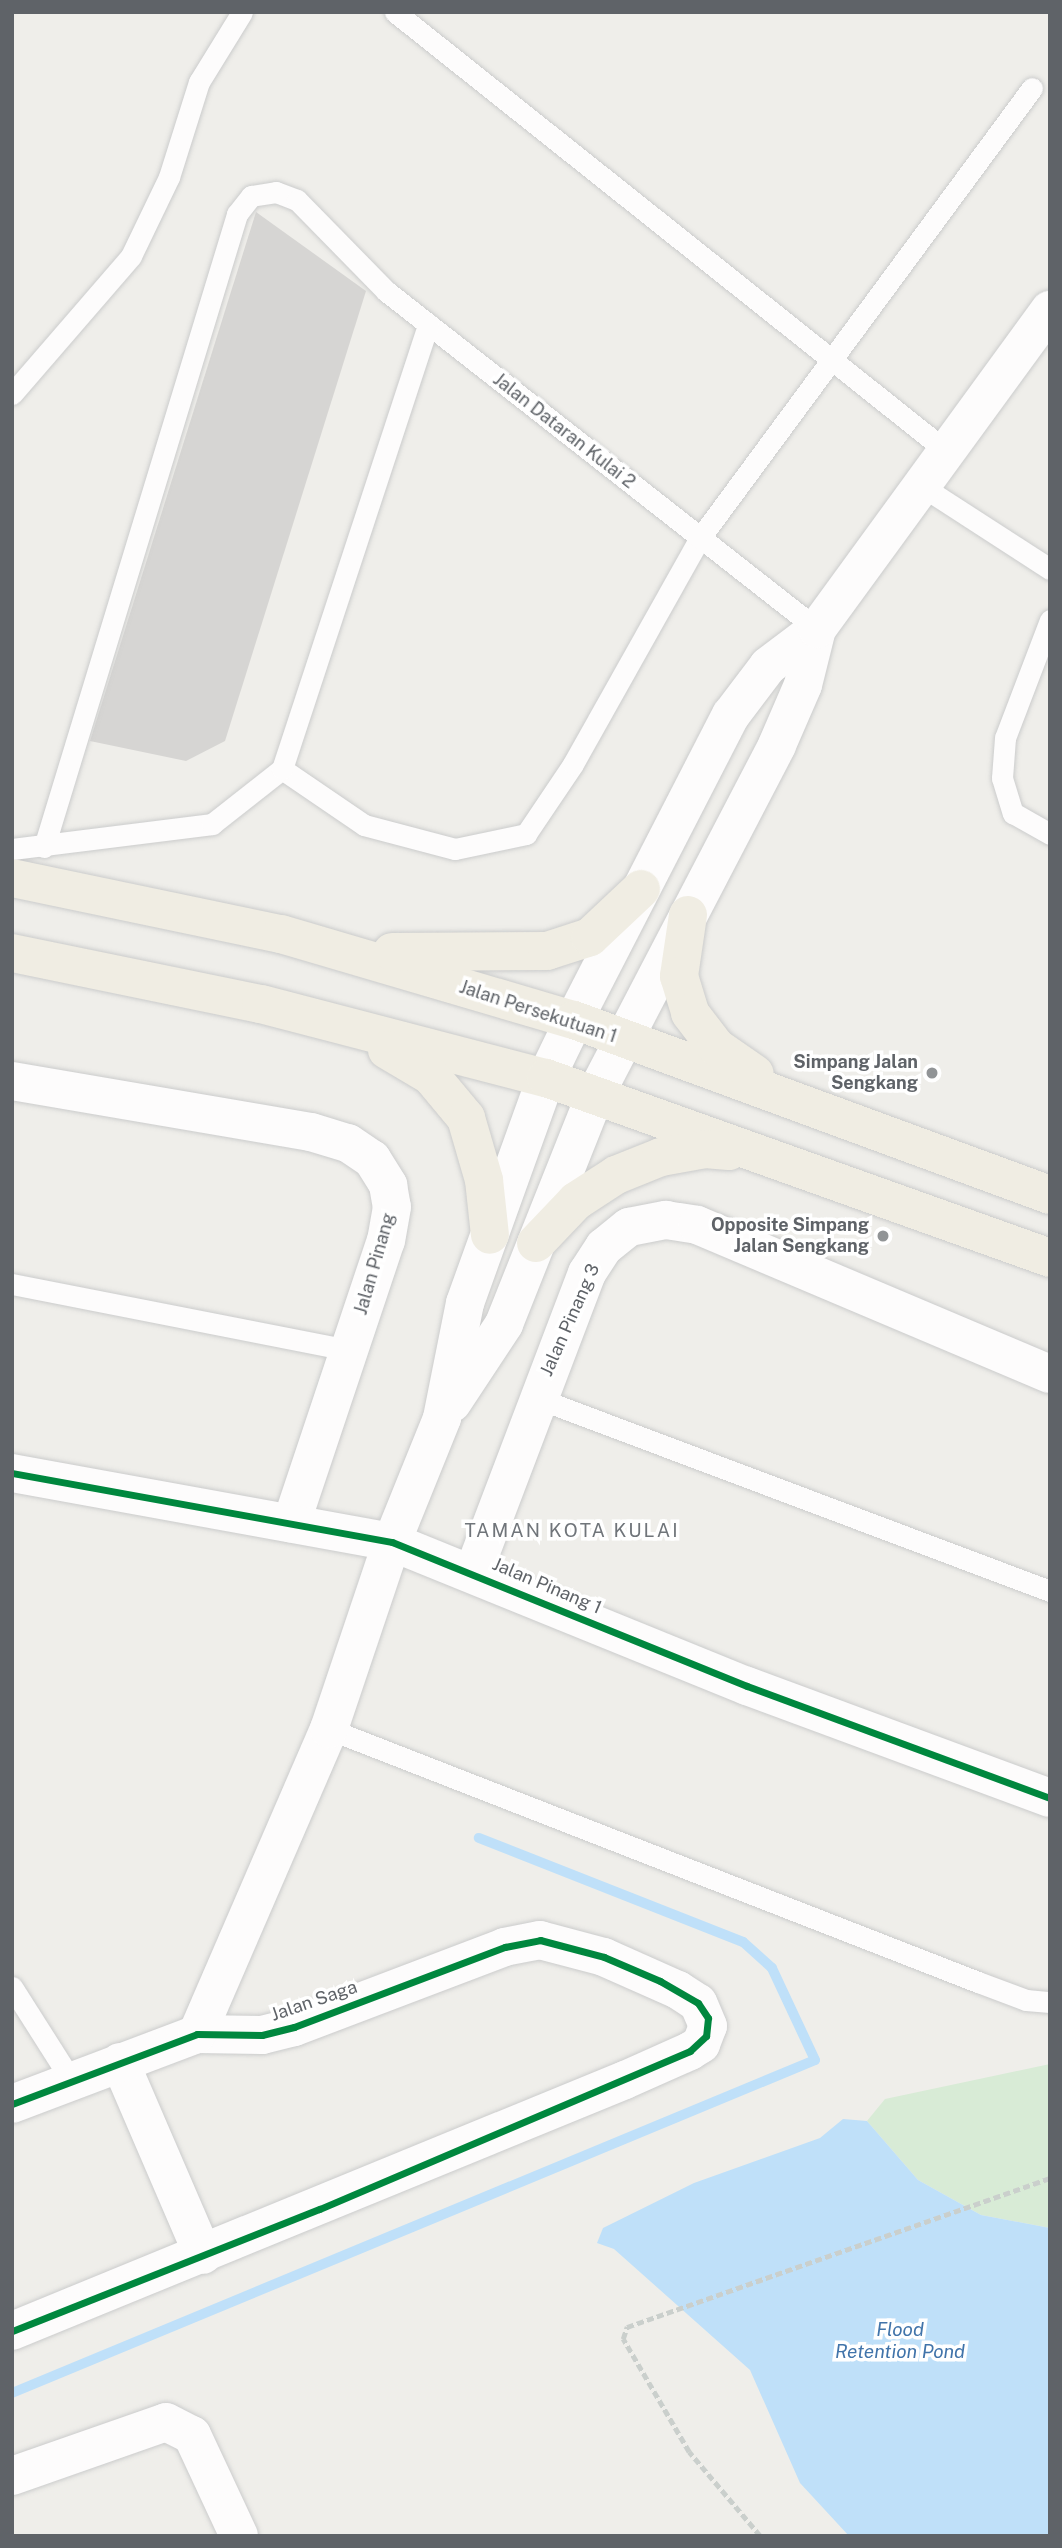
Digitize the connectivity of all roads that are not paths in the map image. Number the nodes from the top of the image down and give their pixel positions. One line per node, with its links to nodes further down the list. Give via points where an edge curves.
1 (242, 12): 7 (lane, via 199,82 169,177 131,256)
2 (395, 12): 6 (lane)
3 (1032, 88): 6 (lane)
4 (1050, 310): 8 (street)
5 (429, 324): 10 (lane, Jalan Dataran Kulai 2); 14 (lane); 16 (lane, Jalan Dataran Kulai 2, via 386,291 297,200 276,192 251,196 237,215)
6 (830, 359): 8 (lane); 10 (lane)
7 (12, 394)
8 (945, 450): 9 (street)
9 (920, 485): 11 (lane); 13 (street)
10 (700, 538): 13 (lane, Jalan Dataran Kulai 2); 14 (lane, via 573,764 526,834 454,849 364,825)
11 (1050, 569)
12 (1050, 620): 15 (lane, via 1005,738 1002,778 1013,813)
13 (817, 629): 19 (street, via 768,666 731,715); 20 (street, via 803,685 777,745)
14 (282, 769): 16 (lane, via 212,824)
15 (1050, 834)
16 (44, 847): 17 (lane)
17 (12, 849)
18 (12, 878): 21 (highway, Jalan Persekutuan 1)
19 (641, 889): 21 (highway, via 590,937 547,951); 23 (street)
20 (688, 915): 25 (street); 29 (highway, via 679,976 690,1013 716,1047)
21 (330, 948): 23 (highway, Jalan Persekutuan 1)
22 (12, 953): 24 (highway)
23 (573, 1020): 25 (highway, Jalan Persekutuan 1); 26 (street)
24 (347, 1026): 26 (highway); 32 (highway, via 431,1076 466,1118 484,1180)
25 (622, 1038): 28 (street); 29 (highway, Jalan Persekutuan 1)
26 (546, 1078): 28 (highway); 32 (street)
27 (12, 1081): 36 (street, Jalan Pinang, via 311,1132 348,1143 372,1159 388,1185 392,1207)
28 (595, 1095): 30 (highway); 33 (street)
29 (793, 1101): 31 (highway, Jalan Persekutuan 1)
30 (755, 1153): 33 (highway, via 705,1149 661,1157 616,1175 576,1201); 34 (highway)
31 (1050, 1195)
32 (490, 1235): 39 (street, via 465,1303)
33 (536, 1243): 39 (street, via 504,1324)
34 (1050, 1258)
35 (12, 1284): 36 (lane)
36 (348, 1350): 41 (street, Jalan Pinang)
37 (1050, 1374): 38 (street, Jalan Pinang 3, via 697,1224 666,1220 629,1227 604,1247 587,1273)
38 (537, 1398): 43 (street, Jalan Pinang 3); 44 (lane)
39 (442, 1418): 42 (street)
40 (12, 1473): 41 (street, Jalan Pinang 1)
41 (291, 1524): 42 (street, Jalan Pinang 1)
42 (392, 1542): 43 (street, Jalan Pinang 1); 45 (street)
43 (473, 1573): 46 (street, Jalan Pinang 1, via 747,1686)
44 (1050, 1591)
45 (329, 1729): 48 (lane, via 978,1982 1026,2000); 49 (street)
46 (1050, 1798)
47 (12, 1987): 51 (lane)
48 (1050, 2002)
49 (197, 2034): 50 (street, Jalan Saga); 53 (street, Jalan Saga, via 261,2035 294,2027 505,1947 540,1940 565,1944 660,1981 698,2003 708,2018 706,2036 690,2051)
50 (120, 2062): 51 (street, Jalan Saga); 53 (street)
51 (71, 2080): 52 (street, Jalan Saga)
52 (12, 2104)
53 (203, 2255): 54 (street, Jalan Saga)
54 (12, 2331)
55 (12, 2476): 56 (street, via 166,2422 192,2435)
56 (239, 2536)

